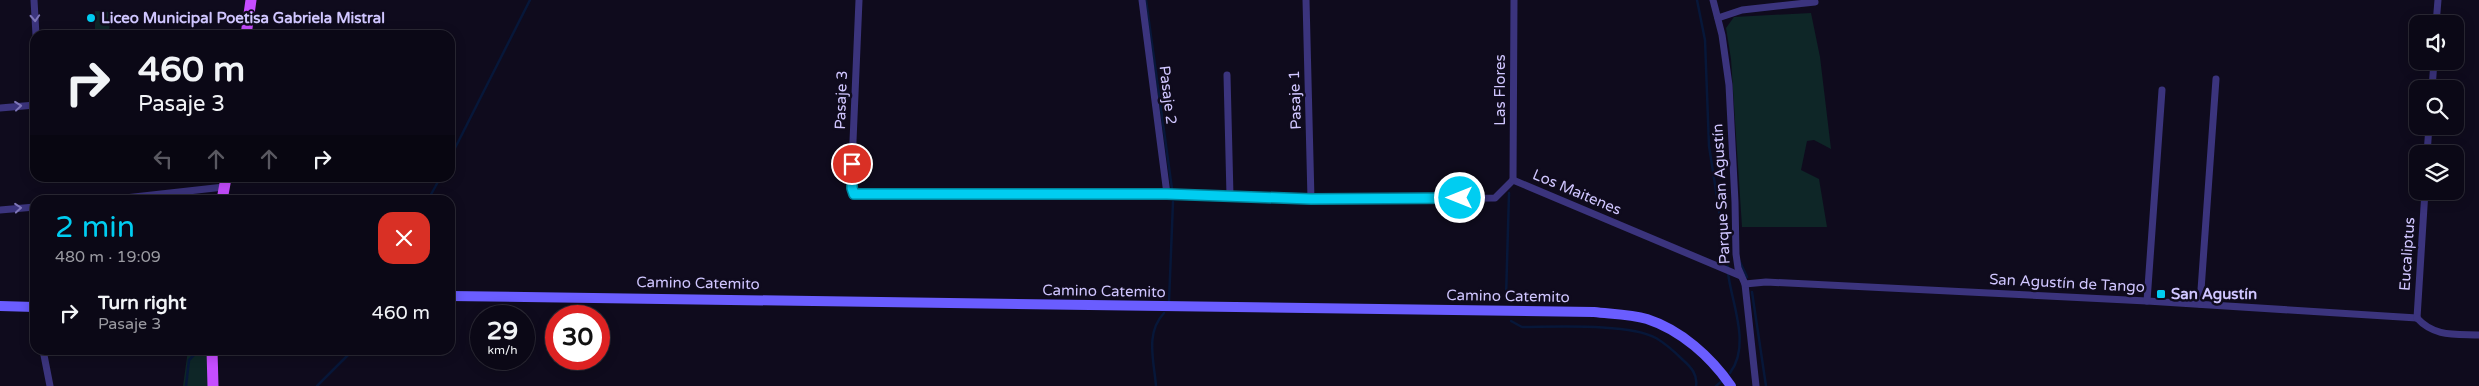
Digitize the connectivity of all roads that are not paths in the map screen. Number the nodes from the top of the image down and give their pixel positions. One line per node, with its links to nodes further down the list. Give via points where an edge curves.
1 (34, 0): 13 (street, one-way to 13)
2 (252, 0): 14 (main road)
3 (859, 0): 26 (street, Pasaje 3, via 852,188 854,194)
4 (1142, 0): 22 (street, Pasaje 2)
5 (1306, 0): 28 (street, Pasaje 1)
6 (1514, 0): 20 (street, Las Flores)
7 (1713, 0): 12 (street, Parque San Agustín)
8 (2438, 0): 11 (street)
9 (1815, 2): 10 (street)
10 (1779, 3): 12 (street)
11 (2437, 15)
12 (1718, 18): 32 (street, Parque San Agustín, via 1729,85 1736,254)
13 (36, 30)
14 (247, 30)
15 (1227, 75): 27 (street)
16 (2216, 78): 36 (street)
17 (2162, 90): 35 (street)
18 (30, 105): 19 (street, one-way to 18)
19 (0, 108)
20 (1513, 180): 28 (street, Los Maitenes, via 1495,198); 32 (street, Los Maitenes)
21 (225, 182): 23 (street); 24 (main road); 25 (main road)
22 (1167, 194): 26 (street, Los Maitenes); 27 (street, Los Maitenes)
23 (140, 195)
24 (223, 195)
25 (229, 195)
26 (861, 195)
27 (1230, 196): 28 (street, Los Maitenes)
28 (1311, 199)
29 (2424, 200): 39 (street, Eucaliptus)
30 (30, 207): 31 (street, one-way to 30)
31 (0, 210)
32 (1741, 276): 33 (street, Parque San Agustín)
33 (1745, 284): 35 (street, San Agustín de Tango, via 1766,282); 48 (street, Parque San Agustín)
34 (455, 296): 47 (main road, Camino Catemito, via 1602,313 1641,317 1667,327 1701,354)
35 (2147, 300): 36 (street, San Agustín de Tango)
36 (2200, 304): 39 (street, San Agustín de Tango)
37 (0, 306): 38 (main road)
38 (30, 307)
39 (2417, 318): 40 (street, via 2437,333)
40 (2479, 335)
41 (44, 355): 45 (street)
42 (212, 355): 44 (main road)
43 (217, 355): 44 (main road)
44 (212, 363): 46 (main road)
45 (50, 386)
46 (213, 386)
47 (1731, 386)
48 (1756, 386)

